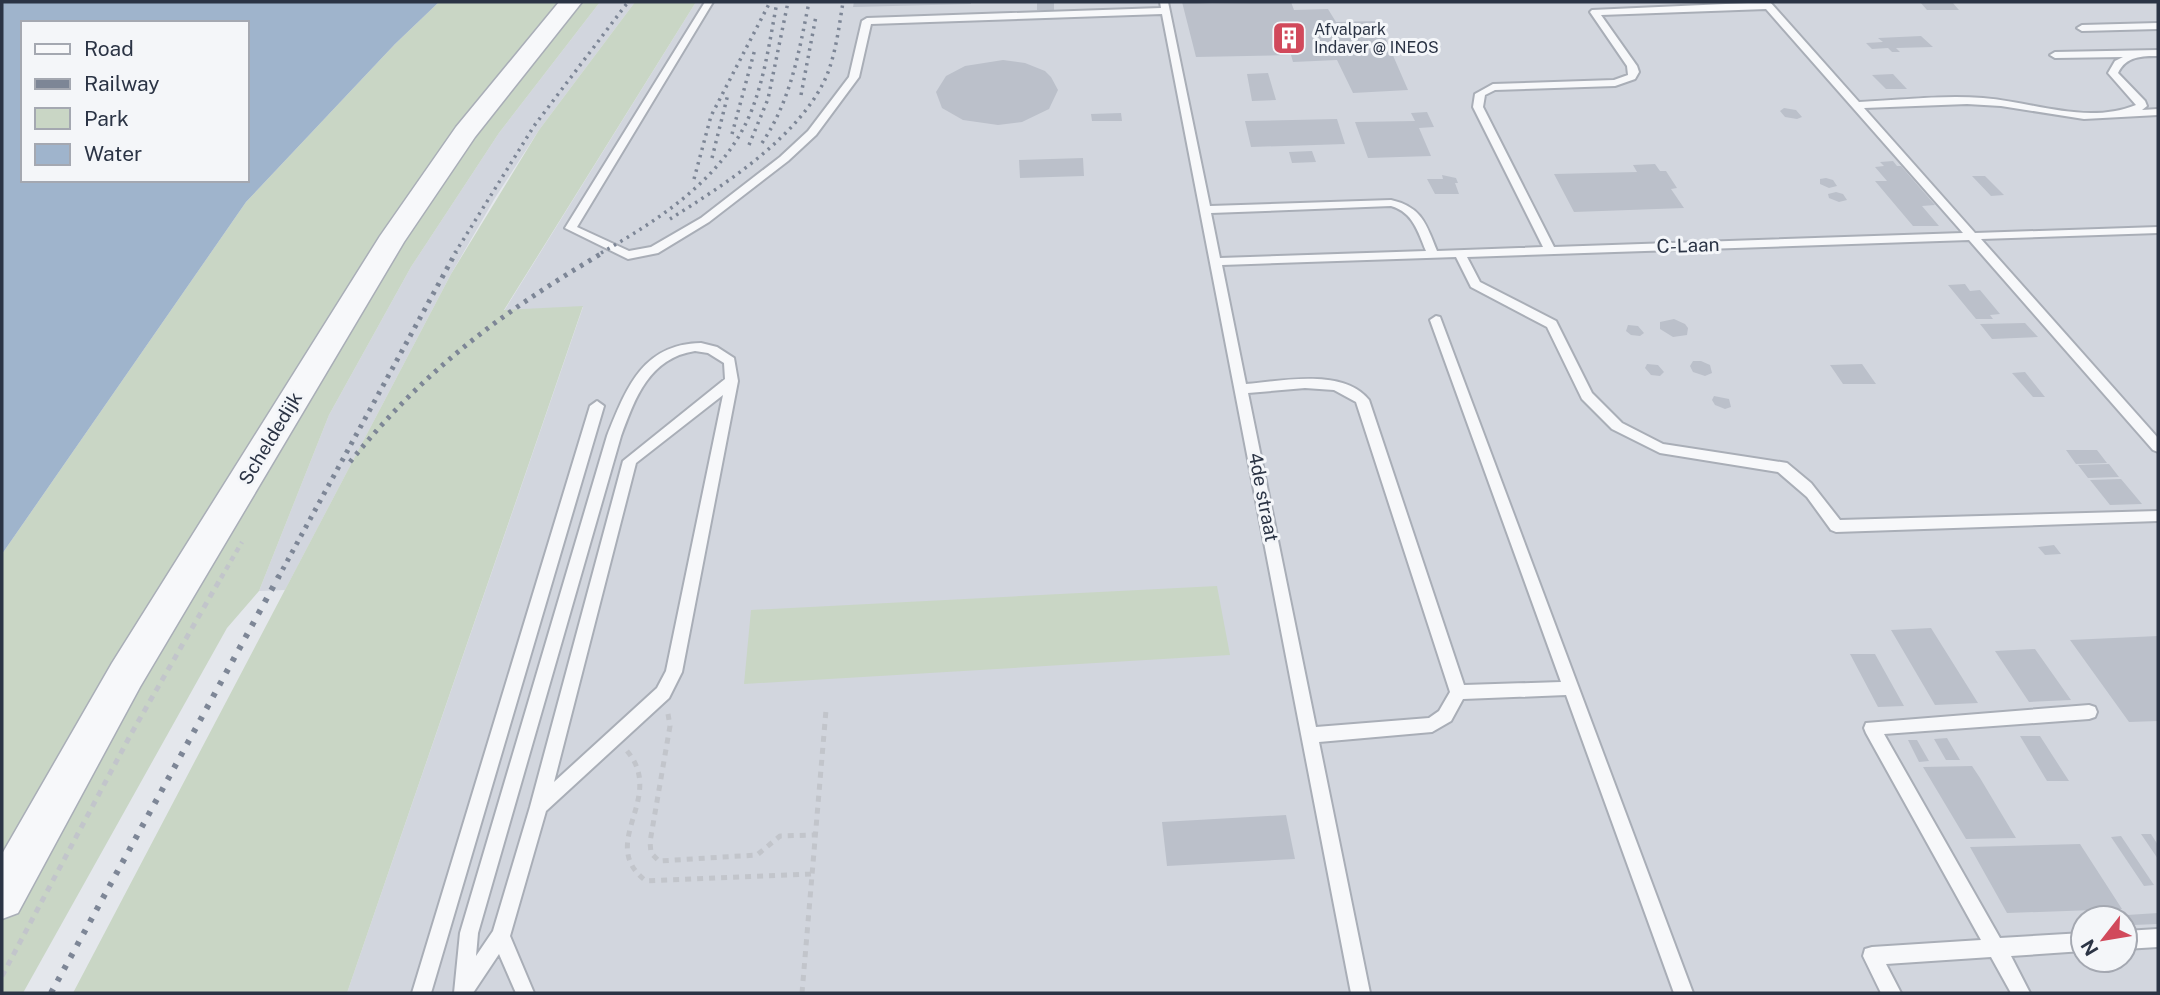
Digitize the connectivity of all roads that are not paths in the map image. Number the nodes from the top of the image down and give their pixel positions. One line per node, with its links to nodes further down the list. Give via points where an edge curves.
1 (571, 2): 31 (street, Scheldedijk, via 466,132 390,242 126,675)
2 (709, 2): 4 (lane, via 570,228 628,256 654,250 705,220 812,133 854,77 867,21)
3 (1767, 4): 10 (lane); 16 (lane, via 1595,12 1632,66 1632,77 1615,83 1493,87 1480,94 1478,107)
4 (1165, 7): 13 (lane, 4de straat)
5 (2158, 26): 6 (lane)
6 (2082, 28)
7 (2158, 53): 8 (lane)
8 (2134, 54): 9 (lane); 12 (lane, via 2118,63 2113,73 2139,98 2142,106)
9 (2055, 55)
10 (1857, 104): 12 (lane, via 1983,101 2081,116); 15 (lane)
11 (2158, 112): 12 (lane)
12 (2128, 113)
13 (1204, 210): 18 (lane, via 1405,205 1417,216); 19 (lane, 4de straat)
14 (2158, 230): 15 (lane, C-Laan)
15 (1972, 236): 16 (lane, C-Laan); 24 (lane)
16 (1550, 250): 17 (lane, C-Laan)
17 (1460, 254): 18 (lane, C-Laan); 25 (lane, via 1475,284 1552,324 1587,396 1617,426 1660,448 1782,467 1813,491 1836,526)
18 (1433, 255): 19 (lane, C-Laan)
19 (1217, 262): 22 (lane, 4de straat)
20 (1436, 320): 26 (lane)
21 (732, 381): 30 (lane, via 630,461); 30 (lane, via 674,672 663,693); 38 (lane, via 730,361 713,348 689,348 651,364 634,387 614,436 470,933)
22 (1242, 389): 27 (lane, via 1333,385 1362,400); 29 (lane, 4de straat)
23 (597, 406): 39 (lane)
24 (2158, 447)
25 (2158, 516)
26 (1571, 688): 27 (lane); 41 (lane)
27 (1458, 692): 29 (lane, via 1445,716 1433,725)
28 (2088, 712): 36 (lane, via 1872,728)
29 (1310, 735): 40 (lane, 4de straat)
30 (538, 807): 32 (lane)
31 (2, 897)
32 (501, 936): 37 (lane); 38 (lane)
33 (2158, 938): 34 (lane)
34 (2139, 939)
35 (2069, 943): 36 (lane)
36 (1996, 947): 42 (lane, via 1872,956); 43 (lane)
37 (523, 991)
38 (463, 992)
39 (421, 993)
40 (1360, 993)
41 (1683, 993)
42 (1891, 993)
43 (2021, 993)

